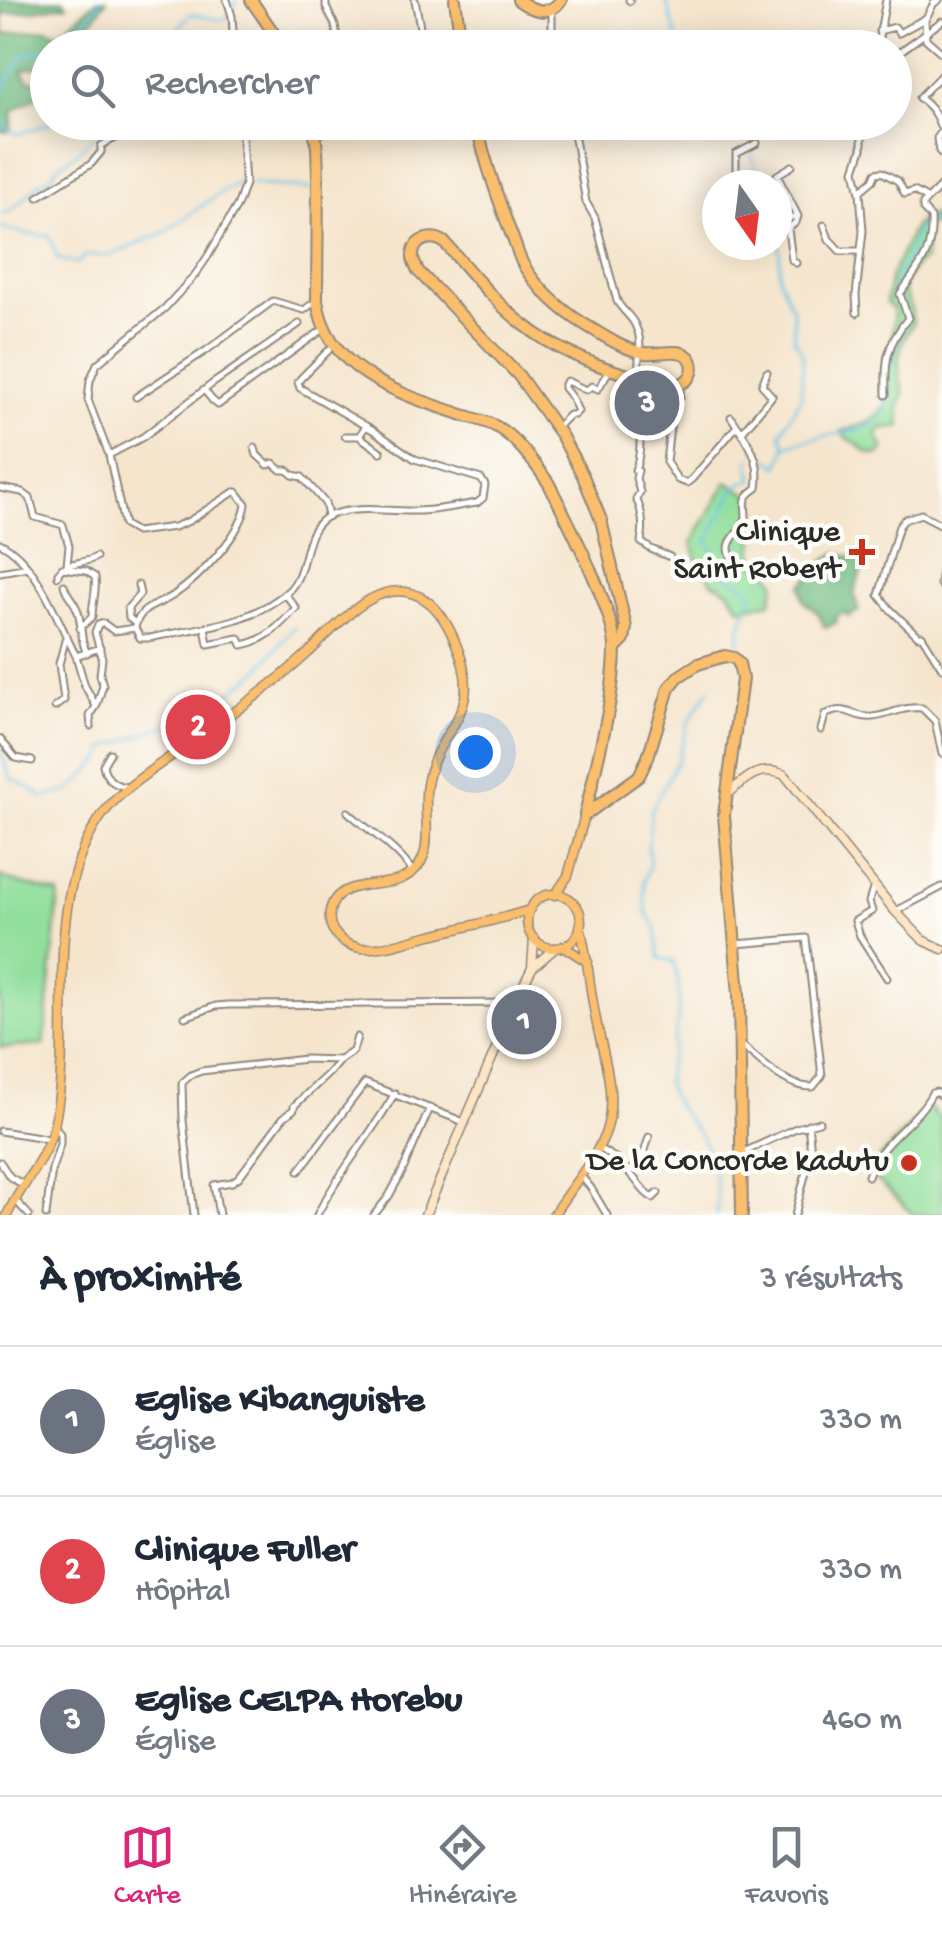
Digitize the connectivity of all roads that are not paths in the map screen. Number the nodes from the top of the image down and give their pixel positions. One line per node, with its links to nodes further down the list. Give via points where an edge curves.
1 (251, 0): 14 (highway)
2 (326, 0): 15 (street)
3 (415, 0): 16 (street)
4 (455, 0): 17 (highway)
5 (518, 0): 10 (highway, via 534,10)
6 (562, 0): 10 (highway)
7 (886, 0): 19 (street)
8 (939, 0): 11 (street)
9 (228, 3): 13 (street)
10 (552, 10): 18 (street)
11 (926, 18): 21 (street); 22 (street)
12 (942, 21): 22 (street)
13 (233, 30)
14 (272, 30)
15 (336, 30)
16 (418, 30)
17 (459, 30)
18 (552, 30)
19 (880, 30): 20 (street)
20 (896, 30)
21 (904, 30)
22 (925, 32): 23 (street); 24 (street)
23 (912, 42)
24 (942, 53)
25 (942, 74): 33 (street, via 919,98 938,118)
26 (112, 140): 38 (street, via 91,164)
27 (242, 140): 68 (street, via 245,184 208,256 165,308 92,372 88,400)
28 (315, 140): 47 (highway)
29 (480, 140): 52 (highway, via 524,265 580,322)
30 (575, 140): 52 (street, via 586,202)
31 (862, 140): 37 (street, via 855,170)
32 (758, 143): 35 (street, via 736,154)
33 (942, 154)
34 (792, 166): 40 (street, via 777,175)
35 (736, 170)
36 (942, 185): 39 (street)
37 (860, 191): 39 (street, via 882,172 906,194); 44 (street)
38 (38, 198)
39 (928, 199): 58 (street, via 923,204 932,218 932,239 900,294 908,318 887,351)
40 (798, 216): 41 (street); 43 (street)
41 (792, 217)
42 (824, 225): 44 (street, via 840,251)
43 (792, 226)
44 (860, 251): 48 (street)
45 (792, 260): 46 (street)
46 (796, 262)
47 (317, 300): 50 (highway); 59 (street, via 304,310 273,301)
48 (857, 313)
49 (299, 324): 57 (street)
50 (324, 328): 51 (highway); 57 (street, via 218,405)
51 (336, 344): 61 (street, via 298,386); 90 (highway, via 359,371 401,394 497,426 538,468 604,602)
52 (641, 353): 55 (street); 56 (highway, via 688,355 693,370)
53 (610, 371): 55 (highway); 62 (street, via 598,389 564,384 578,411); 62 (highway, via 520,322 437,237 416,246 418,270 519,376)
54 (767, 372): 63 (street, via 762,385 772,396)
55 (644, 380): 56 (highway); 74 (street, via 635,470 642,542)
56 (680, 384): 63 (street, via 666,462 678,480 692,479)
57 (204, 390): 68 (street)
58 (886, 394)
59 (136, 396)
60 (731, 417): 63 (street)
61 (366, 426): 65 (street); 70 (street, via 415,460 482,479 483,498 428,511 370,508)
62 (556, 428): 90 (highway, via 604,530 626,627)
63 (739, 429): 77 (street, via 757,459 758,484 728,546)
64 (346, 436): 65 (street)
65 (359, 436): 67 (street)
66 (255, 448): 70 (street, via 268,464 302,477)
67 (381, 452)
68 (110, 455): 85 (street, via 124,524 136,532 189,522 234,492 246,504 224,548 174,595 138,616)
69 (0, 488): 75 (street, via 22,492 35,516 63,525)
70 (328, 516): 84 (street, via 316,526 299,578)
71 (942, 524): 93 (street, via 921,514 904,519 879,595 922,636)
72 (0, 543): 76 (street)
73 (96, 557): 75 (street)
74 (670, 557)
75 (65, 566): 80 (street); 87 (street, via 94,577 92,617)
76 (28, 567): 79 (street); 88 (street)
77 (736, 570)
78 (942, 570): 83 (street)
79 (0, 572)
80 (58, 576)
81 (138, 585): 85 (street, via 140,594 128,608)
82 (64, 586): 87 (street)
83 (942, 586)
84 (284, 594): 86 (street, via 246,618); 86 (street, via 296,608 260,640 211,645)
85 (135, 626): 86 (street, via 140,638 150,638); 89 (street, via 98,625)
86 (205, 626)
87 (80, 628): 91 (street)
88 (66, 637): 92 (street); 95 (street, via 59,664 64,700)
89 (100, 648): 91 (street); 94 (street, via 103,684)
90 (615, 649): 102 (highway)
91 (87, 653): 92 (street)
92 (76, 656): 94 (street)
93 (942, 668)
94 (96, 706): 96 (street)
95 (56, 707)
96 (91, 726)
97 (821, 730): 100 (street, via 825,715 838,709 866,718 922,708 935,721)
98 (0, 739): 101 (street, via 16,758)
99 (110, 753): 103 (street, via 103,765 107,776)
100 (942, 754)
101 (32, 762)
102 (594, 774): 104 (highway); 107 (highway)
103 (130, 787): 108 (main road, via 279,680 363,603 380,594 410,593 444,620 468,685 431,770 428,845); 137 (main road, via 85,846 69,899)
104 (612, 794): 105 (highway, via 644,769 668,688 698,664 724,656 739,663 742,674); 107 (highway)
105 (728, 794): 110 (street, via 750,774 784,775); 120 (highway, via 724,815)
106 (348, 812): 108 (street)
107 (585, 815): 109 (main road)
108 (413, 872): 116 (main road, via 340,895 330,913 336,935 356,947 381,947)
109 (568, 876): 112 (main road); 113 (main road)
110 (874, 886): 115 (street); 125 (street, via 873,910 855,920)
111 (942, 888): 115 (street)
112 (555, 894): 113 (main road); 114 (main road)
113 (573, 903): 118 (main road)
114 (529, 910): 116 (main road); 117 (main road)
115 (896, 911): 122 (street, via 923,940)
116 (504, 918): 117 (main road)
117 (527, 926): 119 (main road)
118 (580, 926): 121 (main road); 123 (main road)
119 (534, 939): 121 (main road); 124 (street)
120 (736, 944): 129 (highway); 129 (street, via 806,938 820,1082 799,1086)
121 (559, 947): 123 (main road); 124 (street)
122 (942, 949)
123 (588, 962): 141 (main road, via 610,1092)
124 (532, 968): 126 (street)
125 (887, 978)
126 (514, 1003): 127 (street, via 228,1005); 134 (street)
127 (185, 1017)
128 (357, 1037): 130 (street, via 353,1051)
129 (740, 1044): 142 (highway)
130 (340, 1060): 154 (street, via 200,1071 182,1083); 155 (street, via 234,1181 214,1186)
131 (394, 1093): 133 (street); 144 (street, via 362,1084); 156 (street)
132 (942, 1096): 147 (street, via 932,1093)
133 (430, 1107): 134 (street); 157 (street, via 402,1172)
134 (464, 1122): 158 (street)
135 (820, 1122): 136 (street)
136 (808, 1124): 142 (street); 162 (street, via 812,1152)
137 (54, 1125): 140 (main road); 153 (street, via 60,1144)
138 (0, 1131): 140 (street)
139 (649, 1137): 145 (street)
140 (50, 1140): 148 (main road)
141 (598, 1148): 145 (street); 146 (main road)
142 (741, 1154): 161 (highway)
143 (0, 1162): 148 (street)
144 (299, 1171)
145 (628, 1173): 149 (street, via 649,1196)
146 (580, 1174): 159 (main road); 160 (street)
147 (868, 1176)
148 (24, 1185): 150 (main road)
149 (658, 1194)
150 (14, 1200): 151 (main road); 152 (street)
151 (7, 1215)
152 (28, 1215)
153 (46, 1215)
154 (194, 1215)
155 (219, 1215)
156 (317, 1215)
157 (374, 1215)
158 (425, 1215)
159 (553, 1215)
160 (607, 1215)
161 (742, 1215)
162 (794, 1215)

